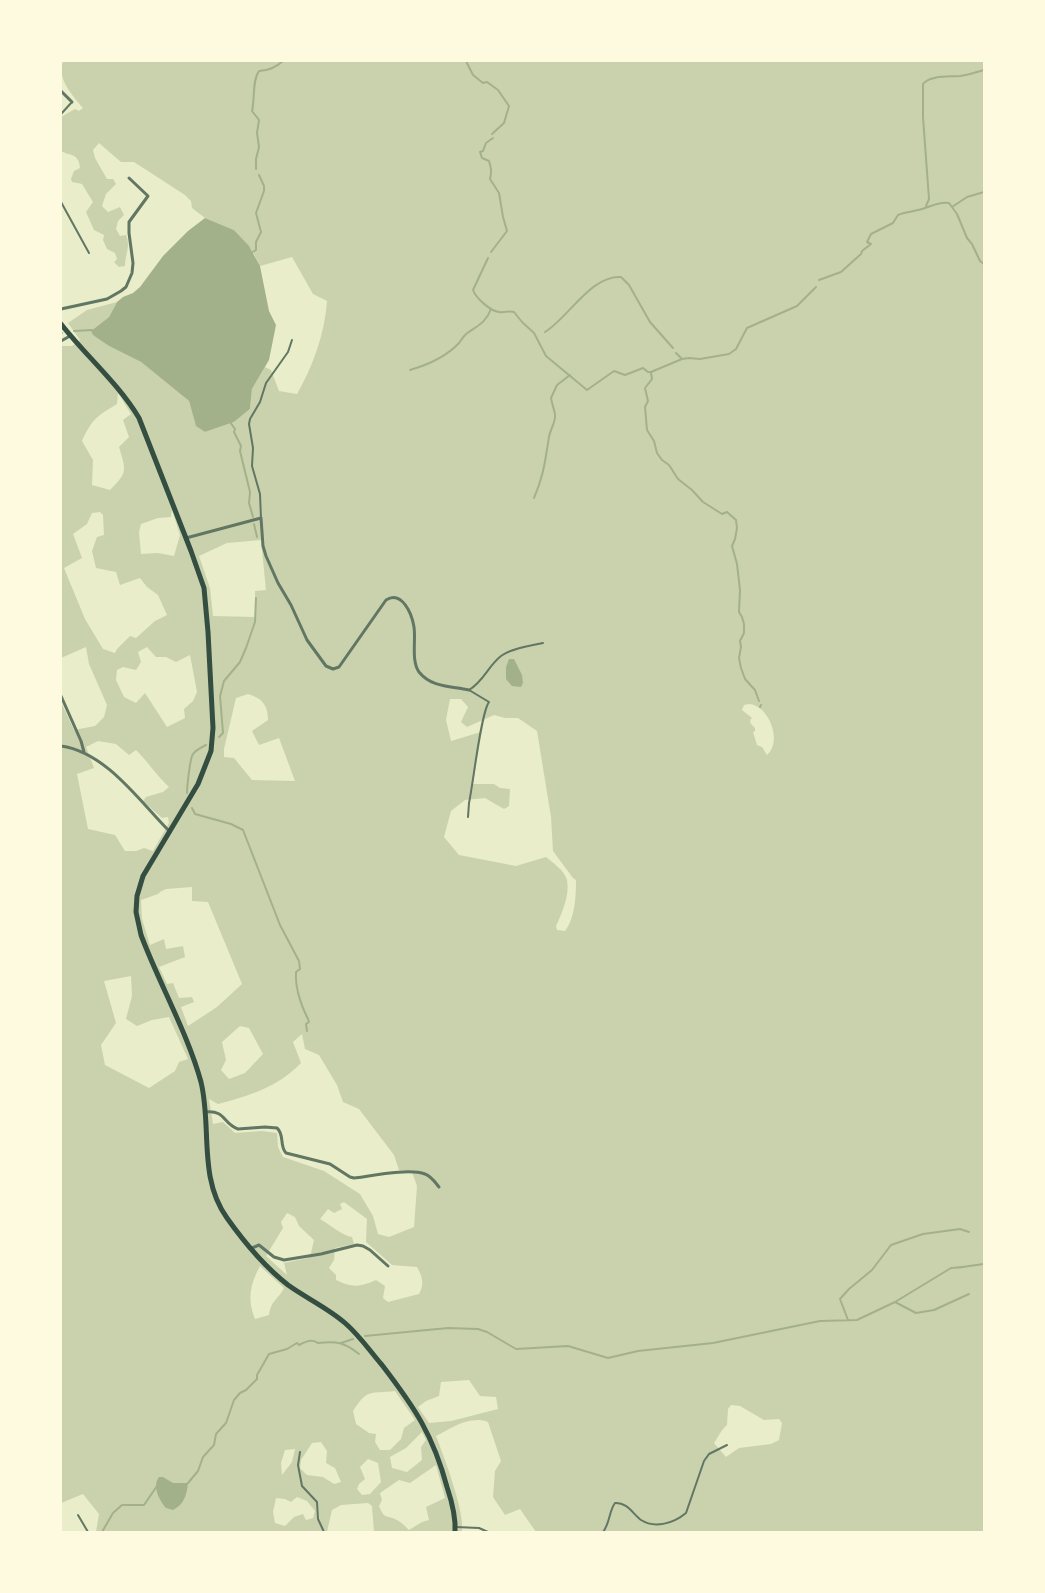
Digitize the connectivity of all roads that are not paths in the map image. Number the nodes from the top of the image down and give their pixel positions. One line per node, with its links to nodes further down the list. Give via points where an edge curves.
1 (61, 91): 2 (street)
2 (72, 102): 3 (lane)
3 (61, 114)
4 (130, 178): 7 (street, via 148,195 129,222 134,263 126,286 108,299)
5 (61, 202): 6 (lane)
6 (89, 253)
7 (61, 310)
8 (61, 324): 9 (main road)
9 (70, 336): 11 (street); 13 (main road, via 128,400 139,418)
10 (292, 340): 12 (lane, via 288,352 266,383 249,424)
11 (61, 341)
12 (261, 518): 13 (street); 15 (street, via 263,546 271,568 308,640 326,666 338,667 386,600 397,598 403,602 413,622 419,672 436,684)
13 (186, 538): 20 (main road, via 206,598 212,739 204,771)
14 (543, 644): 15 (lane, via 501,656 480,683)
15 (469, 690): 19 (lane, via 489,702)
16 (61, 696): 18 (street)
17 (61, 746): 18 (street)
18 (84, 752): 20 (street, via 112,772)
19 (468, 817)
20 (170, 832): 21 (main road, via 143,876 136,919 197,1071)
21 (206, 1112): 22 (street, via 221,1114 238,1129 277,1128 286,1153 332,1164 350,1177 423,1173); 23 (main road, via 213,1191 227,1218)
22 (439, 1187)
23 (252, 1248): 24 (street, via 259,1245 274,1257 284,1260 357,1245 370,1250); 28 (main road, via 288,1284 351,1328 396,1383 432,1440)
24 (388, 1266)
25 (726, 1445): 32 (lane, via 709,1454 704,1461 686,1513 680,1518 669,1523 649,1523 624,1504 615,1503)
26 (300, 1452): 30 (lane, via 298,1465 302,1486 317,1502 318,1519)
27 (78, 1515): 29 (lane)
28 (456, 1529): 31 (lane, via 479,1528)
29 (88, 1532)
30 (324, 1532)
31 (488, 1532)
32 (603, 1532)

